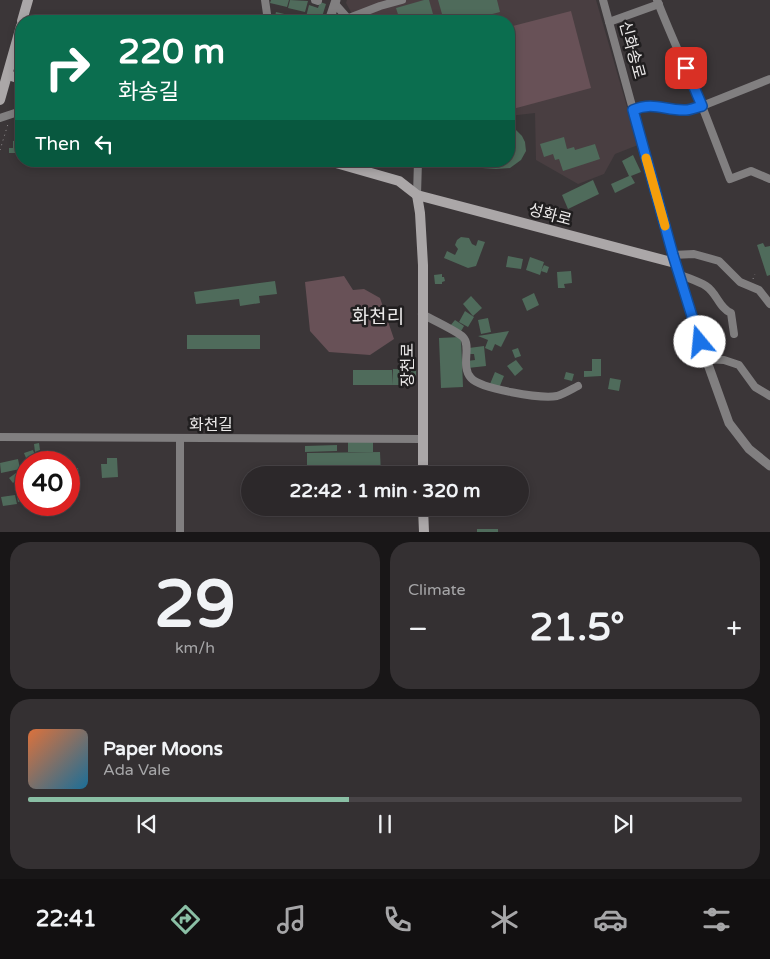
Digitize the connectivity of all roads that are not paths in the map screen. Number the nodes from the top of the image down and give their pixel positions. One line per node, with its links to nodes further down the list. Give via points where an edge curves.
1 (28, 0): 7 (main road)
2 (265, 0): 8 (street)
3 (402, 0): 11 (street)
4 (603, 0): 12 (street, 신화송로)
5 (335, 2): 9 (street); 10 (street)
6 (658, 2): 12 (street); 17 (street)
7 (24, 15)
8 (267, 15)
9 (331, 15)
10 (346, 15)
11 (361, 15)
12 (609, 22): 18 (street, 신화송로)
13 (15, 43): 14 (main road)
14 (4, 74): 16 (main road)
15 (770, 79): 17 (street)
16 (0, 100)
17 (702, 106): 18 (street, via 687,110 654,105); 23 (street, via 730,179 751,171)
18 (633, 110): 25 (street, 신화송로)
19 (15, 113): 20 (street)
20 (0, 118)
21 (350, 167): 24 (main road, 성화로, via 399,181)
22 (418, 167): 24 (street)
23 (770, 179)
24 (417, 195): 25 (main road, 성화로); 28 (main road, 장천로)
25 (674, 259): 26 (street, 신화송로); 27 (street, via 694,254 719,261 740,282 759,290)
26 (679, 274): 29 (street, via 706,286 724,310 731,312); 30 (street, 신화송로)
27 (770, 304)
28 (422, 314): 31 (street, via 463,337 466,367 471,378 481,383 504,391 556,396); 35 (main road, 장천로)
29 (734, 334)
30 (706, 359): 32 (street, via 739,365 755,386); 37 (street, 신화송로, via 729,423 749,449)
31 (578, 386)
32 (770, 396)
33 (0, 438): 34 (street, 화천길)
34 (180, 439): 35 (street, 화천길); 39 (street)
35 (423, 439): 36 (main road, 장천로)
36 (423, 466)
37 (770, 466)
38 (423, 516): 40 (main road)
39 (180, 532)
40 (424, 532)

